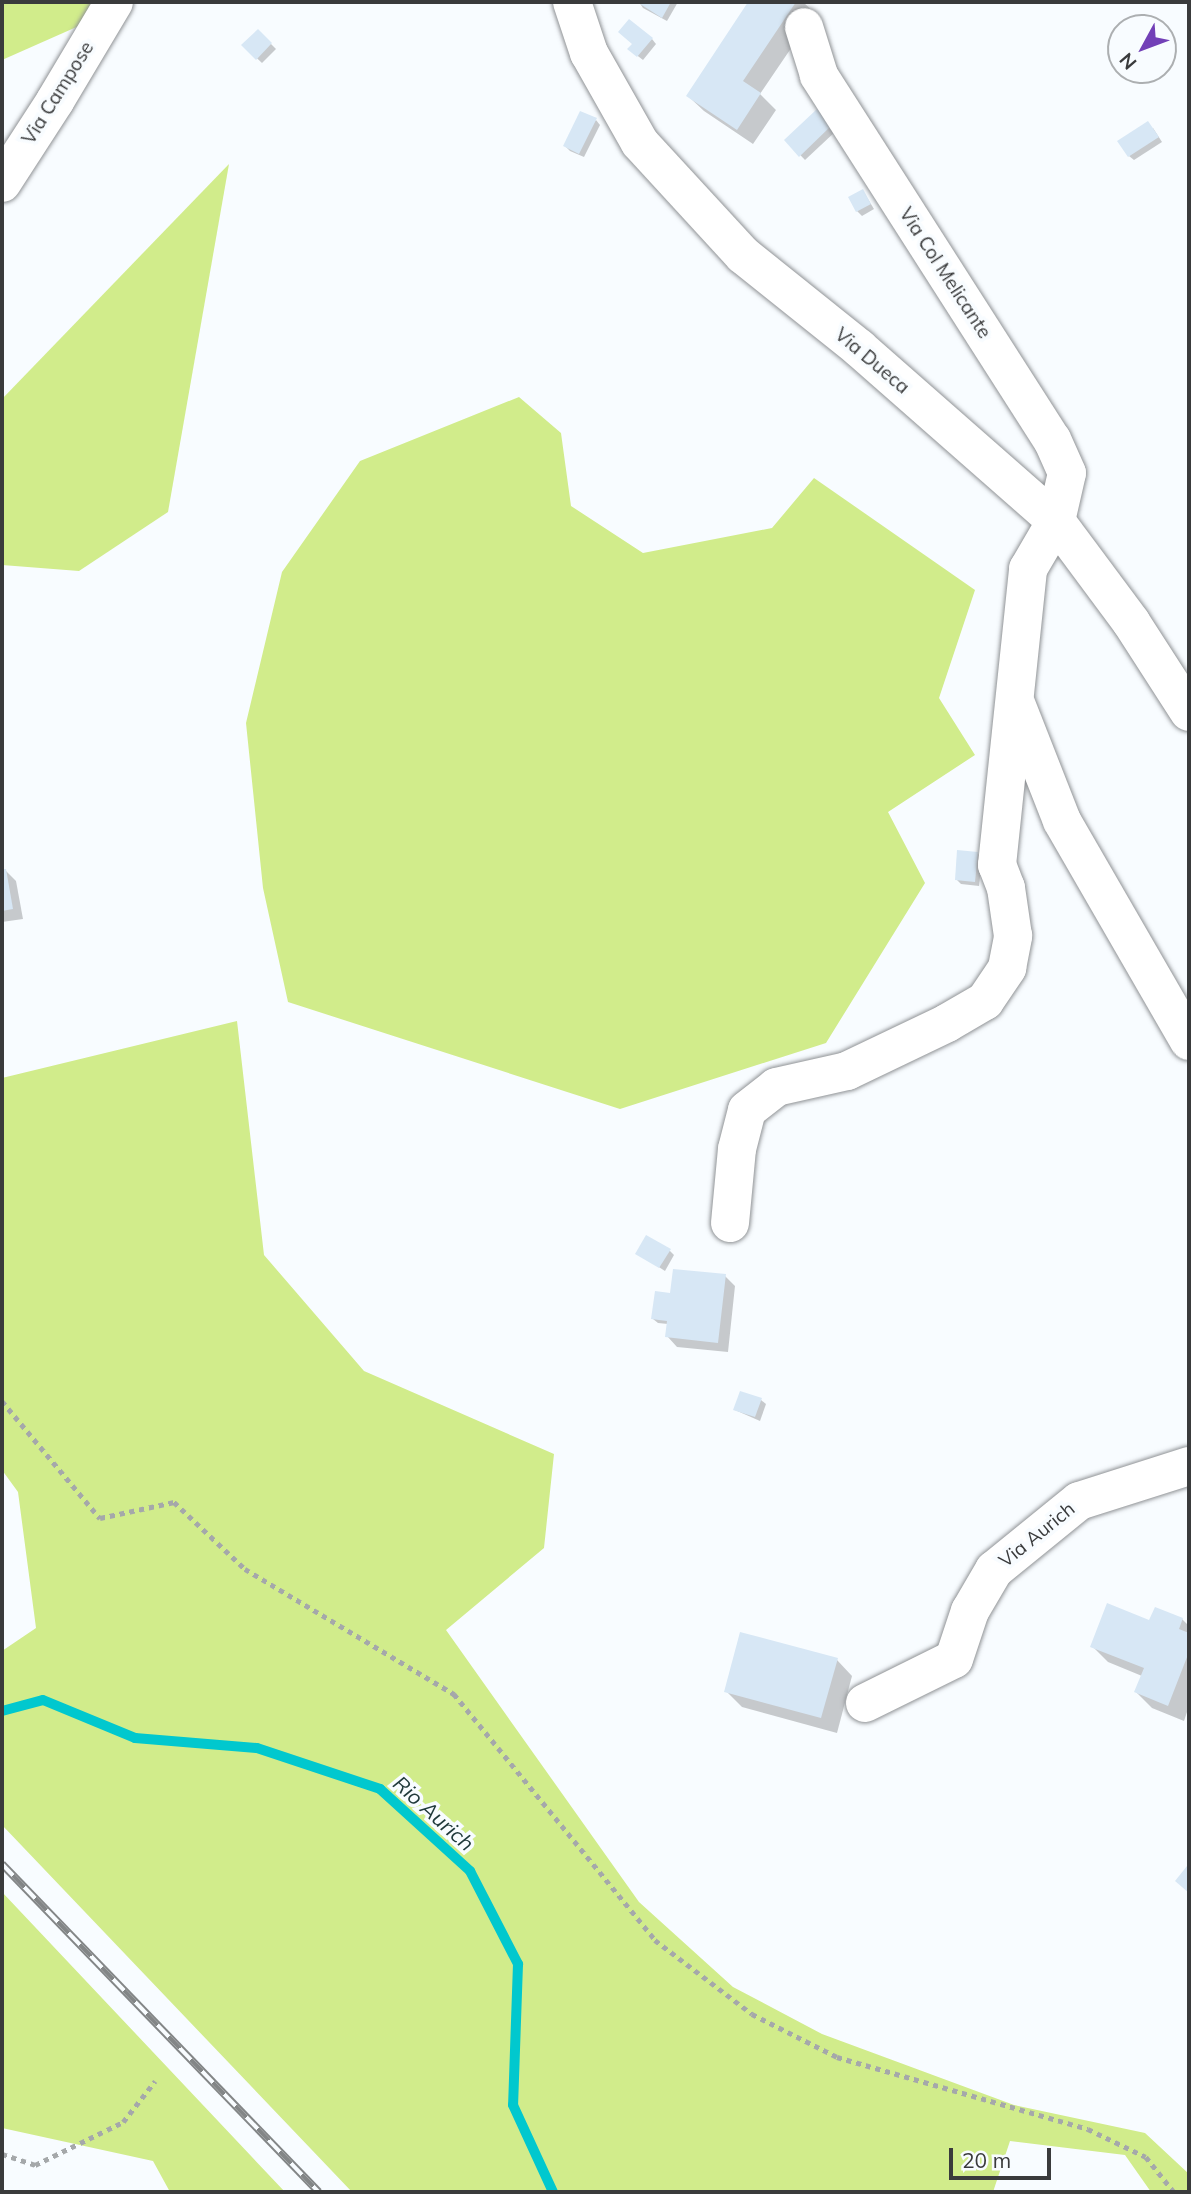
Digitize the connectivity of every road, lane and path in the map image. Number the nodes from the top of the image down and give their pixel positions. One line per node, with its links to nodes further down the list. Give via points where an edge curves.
1 (114, 2): 4 (street, Via Campose)
2 (572, 2): 5 (street, Via Dueca, via 589,52 640,143 743,256 859,348)
3 (804, 27): 5 (street, Via Col Melicante, via 819,75 1052,440 1067,473)
4 (2, 183)
5 (1056, 522): 6 (street, Via Col Melicante, via 1028,569); 7 (street, Via Dueca, via 1131,622)
6 (1015, 700): 8 (street, via 1062,821); 9 (street, Via Col Melicante, via 997,865 1006,888 1013,936 1007,968 985,1001 947,1023 847,1071 776,1087 747,1110 737,1149)
7 (1189, 712)
8 (1189, 1041)
9 (730, 1223)
10 (2, 1401): 15 (path, via 100,1518 174,1502 246,1569 454,1694 655,1940 752,2014 837,2057 1088,2129 1146,2157)
11 (1189, 1466): 12 (street, Via Aurich, via 1079,1501 994,1570 970,1611 954,1659)
12 (865, 1703)
13 (155, 2081): 14 (path, via 123,2122 35,2165)
14 (2, 2154)
15 (1174, 2192)

